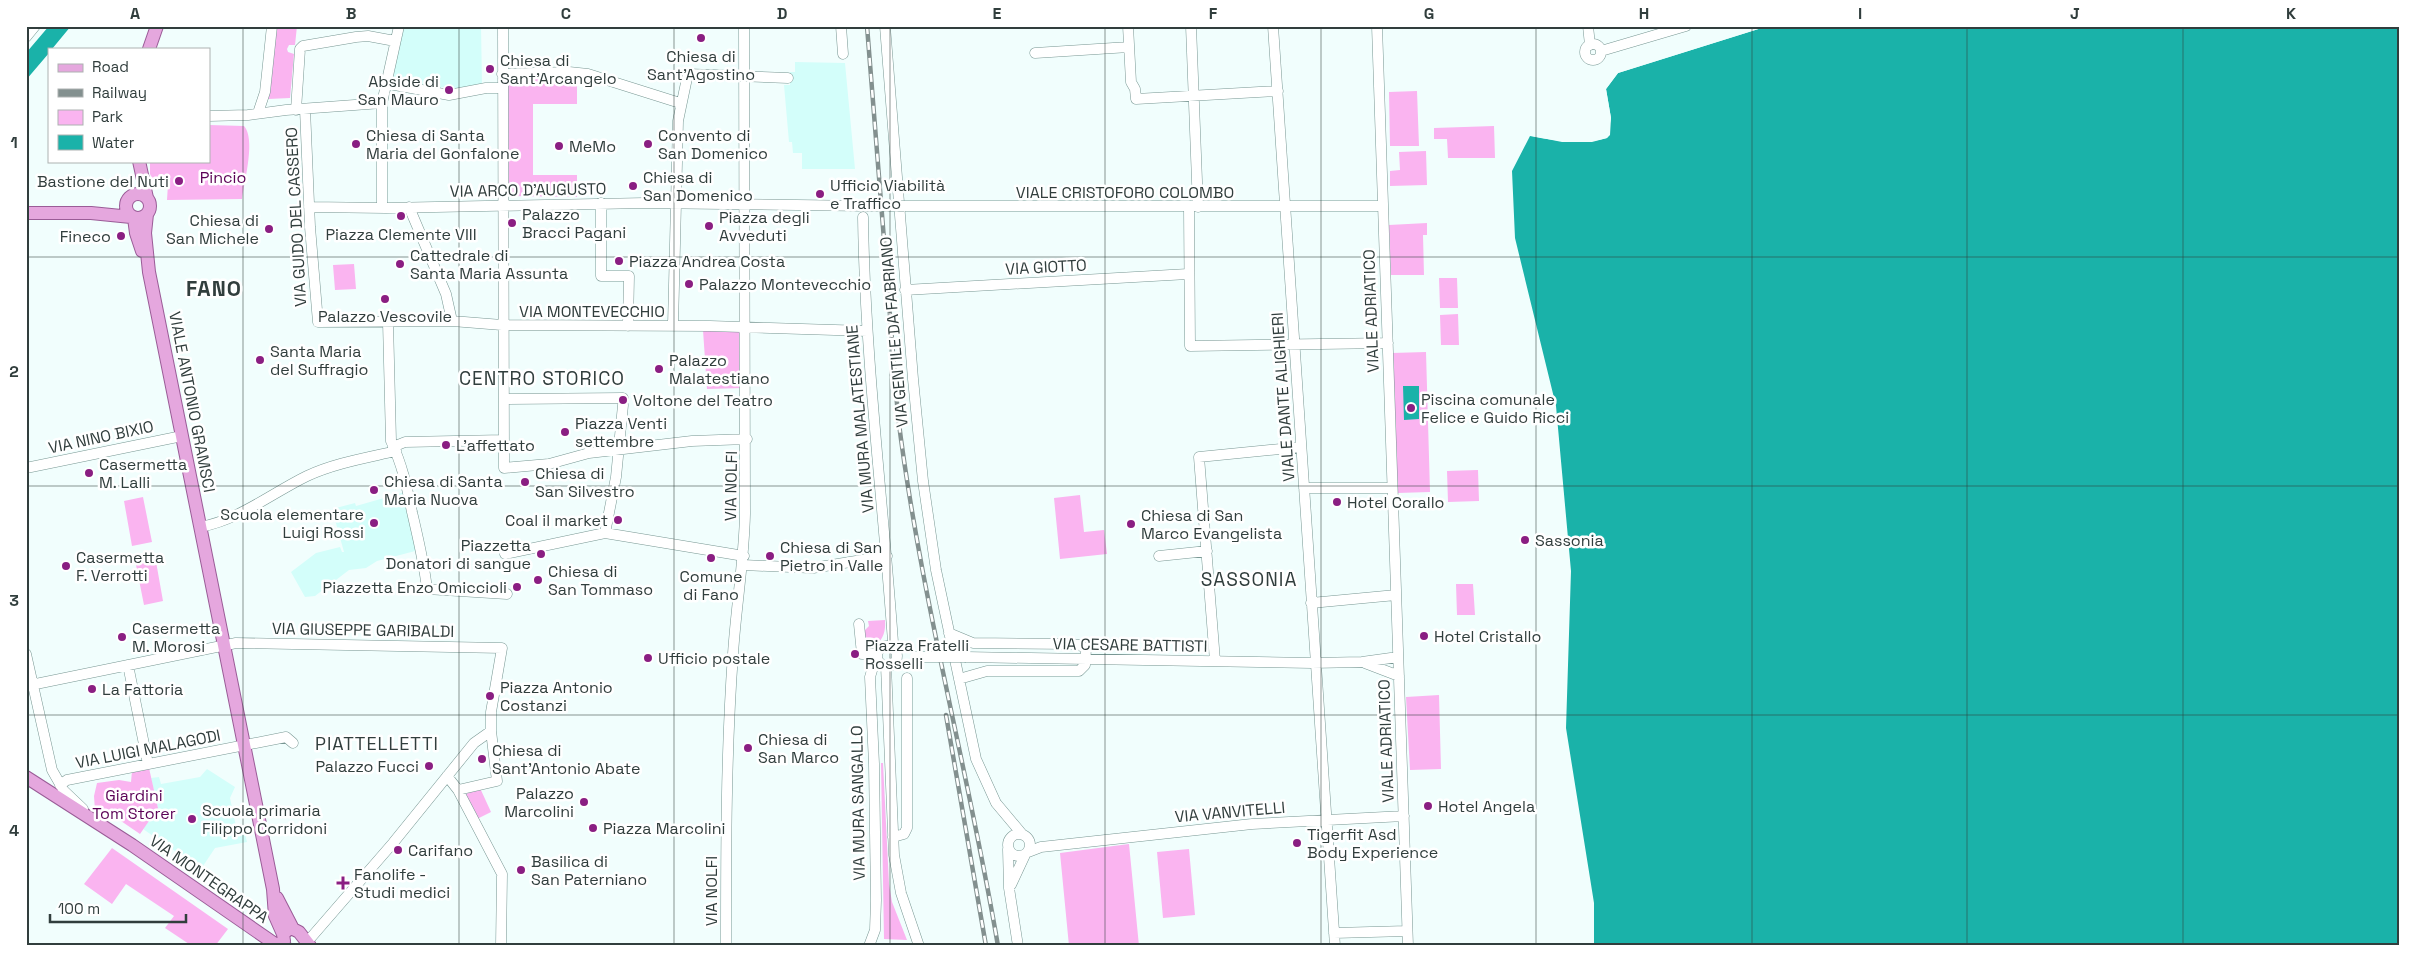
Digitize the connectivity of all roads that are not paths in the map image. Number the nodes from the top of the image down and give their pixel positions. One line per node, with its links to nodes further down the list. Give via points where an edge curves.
1 (35, 26): 15 (street)
2 (157, 26): 18 (main road)
3 (272, 26): 31 (street, via 265,92)
4 (399, 26): 16 (street)
5 (503, 26): 21 (street)
6 (744, 26): 22 (street, VIA NOLFI)
7 (841, 26): 20 (street)
8 (885, 26): 55 (street, VIA GENTILE DA FABRIANO)
9 (1128, 26): 17 (street)
10 (1191, 26): 27 (street)
11 (1273, 26): 26 (street, VIALE DANTE ALIGHIERI)
12 (1377, 26): 42 (street, VIALE ADRIATICO)
13 (1588, 26): 14 (street, via 1590,45 1598,46 1601,51)
14 (1686, 26)
15 (26, 36)
16 (395, 41): 24 (street); 30 (street, VIA GUIDO DEL CASSERO, via 368,36 303,46 300,49)
17 (1129, 47): 19 (street); 27 (street, via 1131,82 1136,99)
18 (149, 48)
19 (1035, 53)
20 (843, 54)
21 (502, 74): 25 (street); 29 (street, via 588,74)
22 (745, 77): 23 (street); 29 (street, via 689,74); 40 (street, VIA NOLFI)
23 (788, 78)
24 (384, 83): 25 (street, via 449,95); 28 (street)
25 (503, 88): 39 (street)
26 (1278, 91): 27 (street); 46 (street, VIALE DANTE ALIGHIERI)
27 (1193, 95): 45 (street)
28 (382, 103): 30 (street); 47 (street)
29 (680, 103): 38 (street)
30 (301, 109): 31 (street); 43 (street, VIA GUIDO DEL CASSERO)
31 (258, 113): 32 (street)
32 (210, 116)
33 (138, 162): 36 (main road)
34 (138, 162): 35 (main road)
35 (129, 198): 36 (main road, via 137,194); 49 (main road); 51 (main road, via 125,208)
36 (147, 198): 50 (main road, via 150,207)
37 (601, 203): 38 (street, VIA ARCO D'AUGUSTO); 39 (street, VIA ARCO D'AUGUSTO); 60 (street, via 601,276 629,276)
38 (677, 203): 40 (street, VIA ARCO D'AUGUSTO); 61 (street)
39 (502, 204): 44 (street, VIA ARCO D'AUGUSTO); 59 (street)
40 (745, 204): 41 (street, VIA ARCO D'AUGUSTO); 62 (street, VIA NOLFI)
41 (867, 206): 45 (street, VIALE CRISTOFORO COLOMBO, bridge)
42 (1382, 206): 46 (street, VIALE CRISTOFORO COLOMBO); 64 (street, VIALE ADRIATICO)
43 (309, 207): 47 (street, VIA ARCO D'AUGUSTO); 57 (street, VIA GUIDO DEL CASSERO)
44 (409, 207): 47 (street, VIA ARCO D'AUGUSTO); 56 (street, via 446,294)
45 (1194, 207): 46 (street, VIALE CRISTOFORO COLOMBO); 54 (street)
46 (1286, 207): 65 (street, VIALE DANTE ALIGHIERI)
47 (382, 208)
48 (26, 213): 49 (main road)
49 (91, 213): 51 (main road)
50 (147, 214): 51 (main road, via 141,218); 53 (main road, VIALE ANTONIO GRAMSCI, via 145,233)
51 (132, 217): 53 (main road, VIALE ANTONIO GRAMSCI)
52 (863, 217): 63 (street, VIA MURA MALATESTIANE)
53 (149, 272): 67 (main road, VIALE ANTONIO GRAMSCI)
54 (1188, 274): 55 (street, VIA GIOTTO); 65 (street, via 1190,346)
55 (905, 290): 87 (street, VIA GENTILE DA FABRIANO, via 923,481)
56 (452, 321): 58 (street, VIA MONTEVECCHIO); 59 (street, VIA MONTEVECCHIO)
57 (318, 322): 58 (street, VIA MONTEVECCHIO)
58 (388, 322): 71 (street, via 388,416)
59 (502, 325): 60 (street, VIA MONTEVECCHIO); 66 (street)
60 (628, 326): 61 (street, VIA MONTEVECCHIO)
61 (673, 326): 62 (street, VIA MONTEVECCHIO)
62 (746, 328): 63 (street, VIA MONTEVECCHIO); 68 (street, VIA NOLFI)
63 (866, 331): 80 (street, VIA MURA MALATESTIANE)
64 (1388, 343): 65 (street); 75 (street, VIALE ADRIATICO)
65 (1294, 344): 70 (street, VIALE DANTE ALIGHIERI)
66 (504, 399): 69 (street); 72 (street, via 623,402)
67 (182, 436): 73 (street, VIA NINO BIXIO); 76 (main road, VIALE ANTONIO GRAMSCI)
68 (747, 439): 72 (street, via 692,441); 82 (street, VIA NOLFI)
69 (504, 440): 71 (street, via 405,442); 72 (street, via 504,468 542,465 589,453)
70 (1301, 447): 74 (street, VIALE DANTE ALIGHIERI); 78 (street, via 1199,457)
71 (395, 448): 76 (street, via 328,467 223,522); 83 (street, via 423,554 427,589)
72 (619, 450): 77 (street)
73 (26, 468)
74 (1304, 488): 75 (street); 85 (street, VIALE DANTE ALIGHIERI)
75 (1392, 488): 84 (street, VIALE ADRIATICO)
76 (200, 527): 88 (main road, VIALE ANTONIO GRAMSCI)
77 (604, 533): 79 (street); 82 (street)
78 (1207, 551): 81 (street); 95 (street)
79 (505, 554)
80 (887, 556): 82 (street, via 813,568); 89 (street, VIA MURA MALATESTIANE, via 893,642)
81 (1159, 556)
82 (743, 561): 126 (street, VIA NOLFI, via 728,741)
83 (507, 594)
84 (1396, 595): 85 (street); 92 (street, VIALE ADRIATICO)
85 (1311, 603): 97 (street, VIALE DANTE ALIGHIERI)
86 (858, 624): 94 (street, via 862,654)
87 (949, 633): 93 (street, via 973,642 1080,644 1086,649); 101 (street, VIA GENTILE DA FABRIANO)
88 (224, 645): 98 (street, VIA GIUSEPPE GARIBALDI); 103 (street, VIA GIUSEPPE GARIBALDI, via 502,648); 105 (main road, VIALE ANTONIO GRAMSCI)
89 (890, 646): 91 (street); 94 (street, via 882,647)
90 (26, 654): 102 (street)
91 (897, 655): 93 (street, VIA CESARE BATTISTI, bridge); 94 (street, via 895,662)
92 (1398, 657): 96 (street, VIA CESARE BATTISTI); 99 (street, VIALE ADRIATICO)
93 (1087, 660): 95 (street, VIA CESARE BATTISTI); 101 (street, via 1079,671 987,671)
94 (880, 661): 116 (street, via 888,670); 127 (street, VIA MURA SANGALLO, via 873,667 870,677 876,900 875,930)
95 (1215, 661): 97 (street, VIA CESARE BATTISTI)
96 (1362, 662): 97 (street, VIA CESARE BATTISTI); 99 (street, VIA CESARE BATTISTI)
97 (1315, 663): 114 (street, VIALE DANTE ALIGHIERI)
98 (128, 665): 102 (street, VIA GIUSEPPE GARIBALDI); 106 (street)
99 (1399, 676): 112 (street, VIALE ADRIATICO)
100 (907, 678): 116 (street, via 908,828 904,834)
101 (959, 679): 111 (street, VIA GENTILE DA FABRIANO, via 976,759 991,794)
102 (30, 685): 109 (street, via 49,760)
103 (491, 731): 107 (street, via 474,743); 110 (street, via 497,781)
104 (293, 743): 105 (street, via 286,737)
105 (244, 745): 106 (street, VIA LUIGI MALAGODI); 123 (main road, VIALE ANTONIO GRAMSCI, via 273,889 275,916)
106 (148, 764): 109 (street, VIA LUIGI MALAGODI, via 68,780)
107 (447, 776): 110 (street); 124 (street)
108 (26, 777): 113 (main road, VIA MONTEGRAPPA)
109 (60, 785): 113 (street)
110 (458, 790): 125 (street, via 502,874)
111 (1005, 815): 115 (street, VIA GENTILE DA FABRIANO); 117 (street, VIA GENTILE DA FABRIANO)
112 (1404, 816): 114 (street, VIA VANVITELLI); 121 (street, VIALE ADRIATICO)
113 (91, 818): 123 (main road, VIA MONTEGRAPPA, via 275,944)
114 (1326, 820): 118 (street, VIA VANVITELLI, via 1252,824); 122 (street, VIALE DANTE ALIGHIERI)
115 (1025, 836): 117 (street, via 1012,836); 118 (street, VIA VANVITELLI); 119 (street, via 1030,845)
116 (892, 837): 128 (street, via 901,893)
117 (1008, 845): 119 (street, via 1017,856); 120 (street, VIA GENTILE DA FABRIANO)
118 (1058, 846): 119 (street, VIA VANVITELLI, via 1041,847)
119 (1026, 854): 120 (street)
120 (1010, 888): 129 (street, VIA GENTILE DA FABRIANO)
121 (1407, 932): 122 (street); 131 (street, VIALE ADRIATICO)
122 (1334, 933): 130 (street, VIALE DANTE ALIGHIERI)
123 (287, 939): 124 (main road, VIA MONTEGRAPPA)
124 (309, 943)
125 (501, 946)
126 (726, 946)
127 (869, 946)
128 (919, 946)
129 (1018, 946)
130 (1334, 946)
131 (1408, 946)

